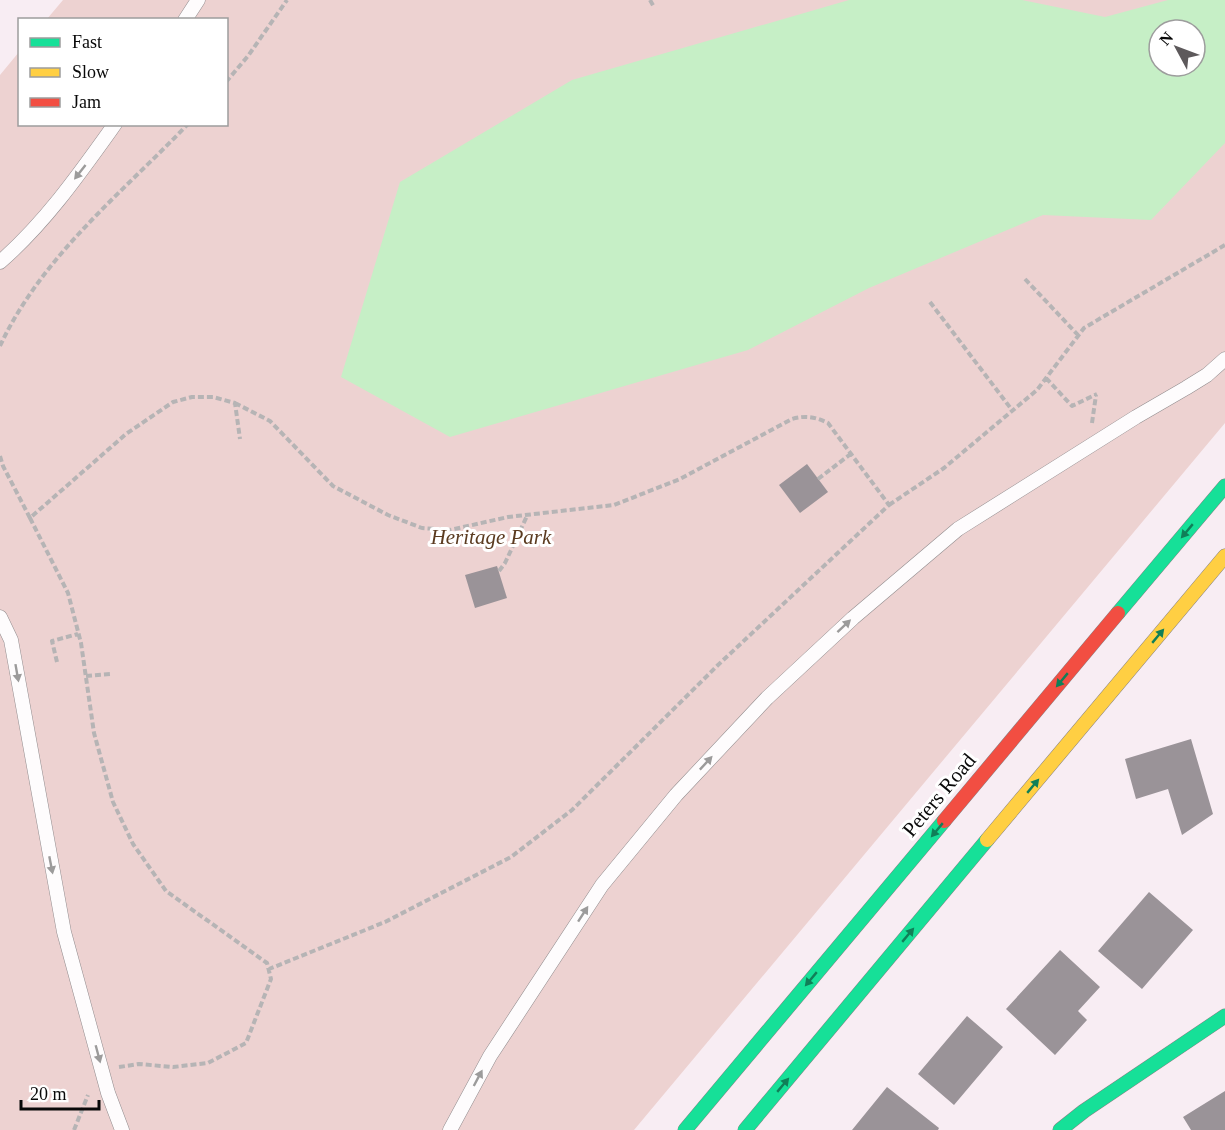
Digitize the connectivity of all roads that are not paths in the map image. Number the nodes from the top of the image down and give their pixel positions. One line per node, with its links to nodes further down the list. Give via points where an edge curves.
1 (198, 0): 2 (lane)
2 (186, 18)
3 (114, 126): 4 (lane, one-way to 4, via 62,195)
4 (0, 262)
5 (1225, 359): 11 (lane, one-way to 5, via 490,1056 602,885 676,795 767,698 853,618 958,530 1207,375)
6 (1225, 486): 12 (main road, Peters Road, one-way to 12)
7 (1225, 556): 13 (main road, one-way to 7)
8 (0, 617): 10 (lane, one-way to 10, via 11,640 64,932 108,1093)
9 (1225, 1016): 14 (main road)
10 (122, 1130)
11 (450, 1130)
12 (685, 1130)
13 (746, 1130)
14 (1060, 1130)

